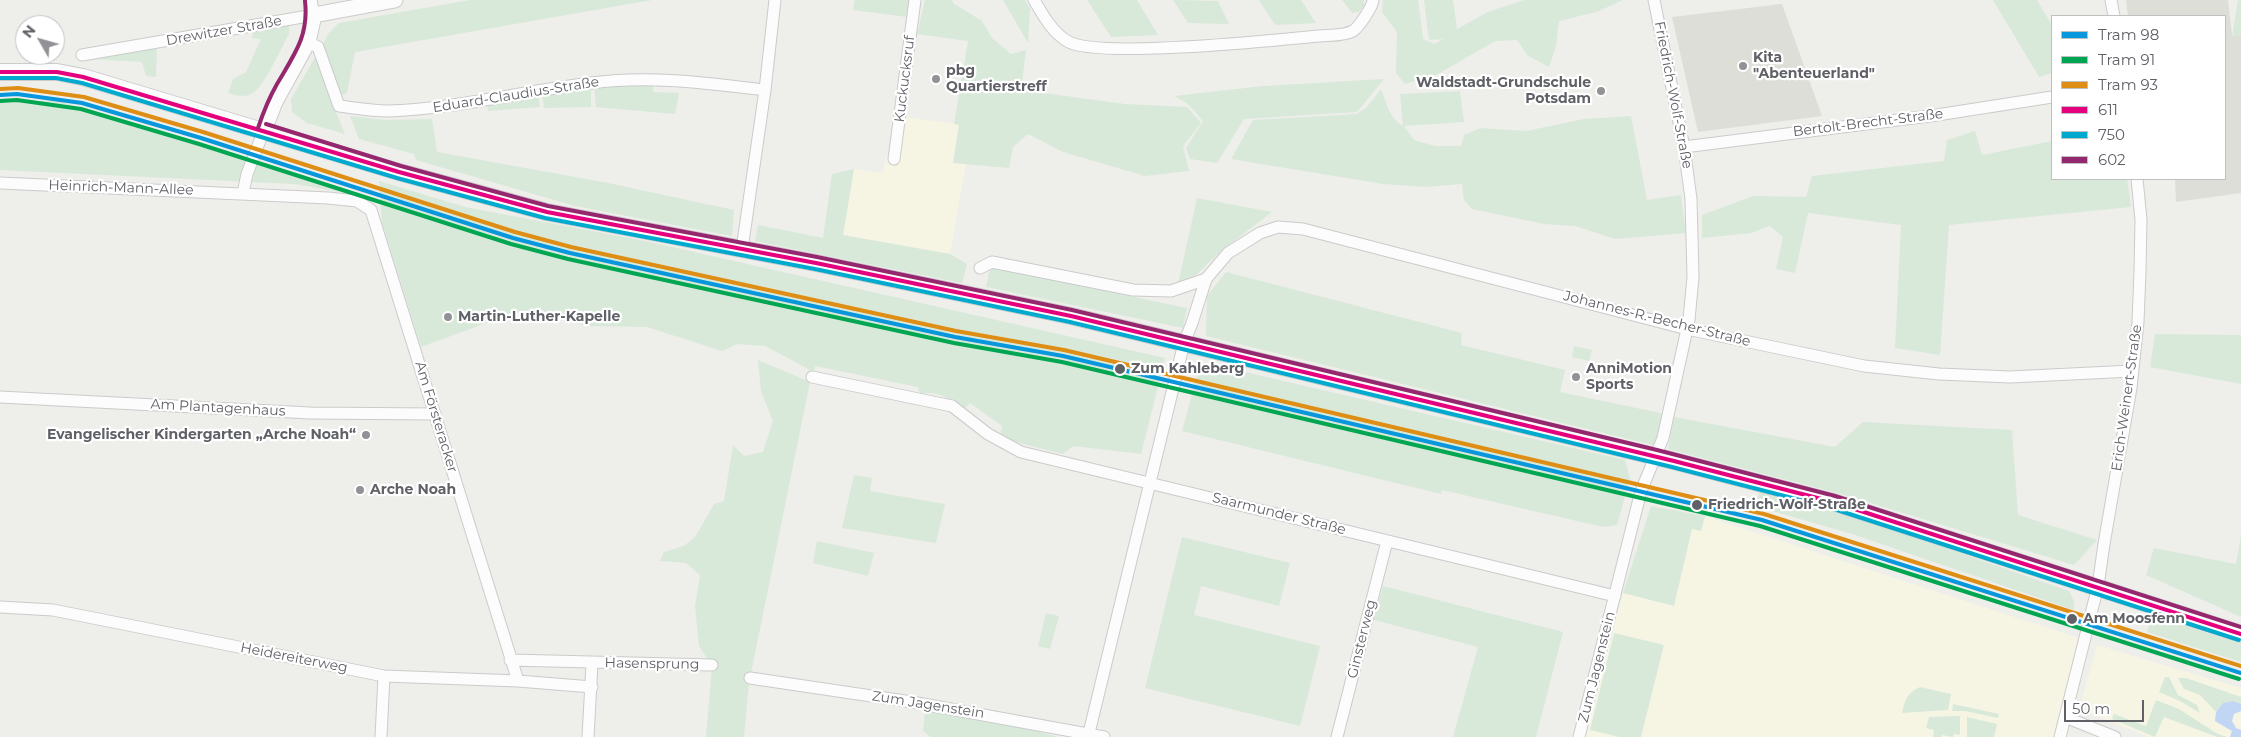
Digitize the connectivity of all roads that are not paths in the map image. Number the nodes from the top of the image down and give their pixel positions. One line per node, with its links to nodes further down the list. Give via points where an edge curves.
1 (395, 0): 8 (street, Drewitzer Straße)
2 (775, 0): 13 (street)
3 (915, 0): 17 (street, Kuckucksruf)
4 (1034, 0): 5 (street, via 1050,26 1068,42 1115,48 1199,46 1354,31 1373,6)
5 (1373, 0)
6 (1654, 0): 16 (street, Friedrich-Wolf-Straße)
7 (2111, 0): 9 (street)
8 (313, 7): 10 (street); 11 (street, Drewitzer Straße)
9 (2114, 15)
10 (308, 42): 13 (street, Eduard-Claudius-Straße, via 318,47 339,106 386,111 437,108 593,82 654,78); 15 (street, via 274,102)
11 (82, 55)
12 (0, 72): 15 (main road, via 57,72 83,77)
13 (765, 90): 22 (street)
14 (2051, 96): 16 (street, Bertolt-Brecht-Straße, via 1937,115)
15 (264, 130): 20 (street); 22 (main road, via 501,200)
16 (1684, 147): 25 (street, Friedrich-Wolf-Straße, via 1691,209 1693,278)
17 (894, 159)
18 (2137, 180): 27 (street, Erich-Weinert-Straße, via 2141,220 2140,272)
19 (0, 183): 20 (street, Heinrich-Mann-Allee)
20 (243, 193): 21 (street, Heinrich-Mann-Allee, via 357,201)
21 (371, 210): 30 (street, Am Försteracker)
22 (742, 250): 26 (main road, via 966,294)
23 (980, 268): 24 (street, via 992,262 1133,290 1171,291)
24 (1206, 279): 25 (street, Johannes-R.-Becher-Straße, via 1228,253 1260,233 1278,227 1303,229); 26 (street, Johannes-R.-Becher-Straße)
25 (1687, 329): 27 (street, Johannes-R.-Becher-Straße, via 1825,359 1939,374 2010,377); 31 (street, Friedrich-Wolf-Straße, via 1664,434)
26 (1184, 343): 31 (main road); 32 (street)
27 (2132, 372): 34 (street, Erich-Weinert-Straße)
28 (812, 376): 32 (street, Saarmunder Straße, via 952,406 988,434 1021,452)
29 (0, 397): 30 (street, Am Plantagenhaus, via 310,413)
30 (435, 414): 38 (street, Am Försteracker)
31 (1655, 456): 34 (main road, via 1833,502); 35 (street, via 1641,491)
32 (1150, 482): 33 (street, Saarmunder Straße); 46 (street)
33 (1386, 541): 35 (street, Saarmunder Straße); 50 (street, Ginsterweg)
34 (2098, 586): 37 (main road); 45 (street)
35 (1615, 596): 51 (street, Zum Jagenstein)
36 (0, 607): 41 (street, Heidereiterweg, via 52,610)
37 (2241, 634)
38 (510, 660): 39 (street, Hasensprung); 43 (street, Am Försteracker)
39 (592, 664): 40 (street, Hasensprung); 44 (street, Hasensprung)
40 (712, 665)
41 (384, 676): 43 (street, Heidereiterweg); 47 (street)
42 (750, 678): 46 (street, Zum Jagenstein, via 912,702)
43 (518, 681): 44 (street, Heidereiterweg)
44 (592, 687): 48 (street, Hasensprung)
45 (2065, 717): 52 (street); 53 (street)
46 (1089, 735): 49 (street, Zum Jagenstein)
47 (382, 737)
48 (588, 737)
49 (1104, 737)
50 (1337, 737)
51 (1579, 737)
52 (2060, 737)
53 (2116, 737)

